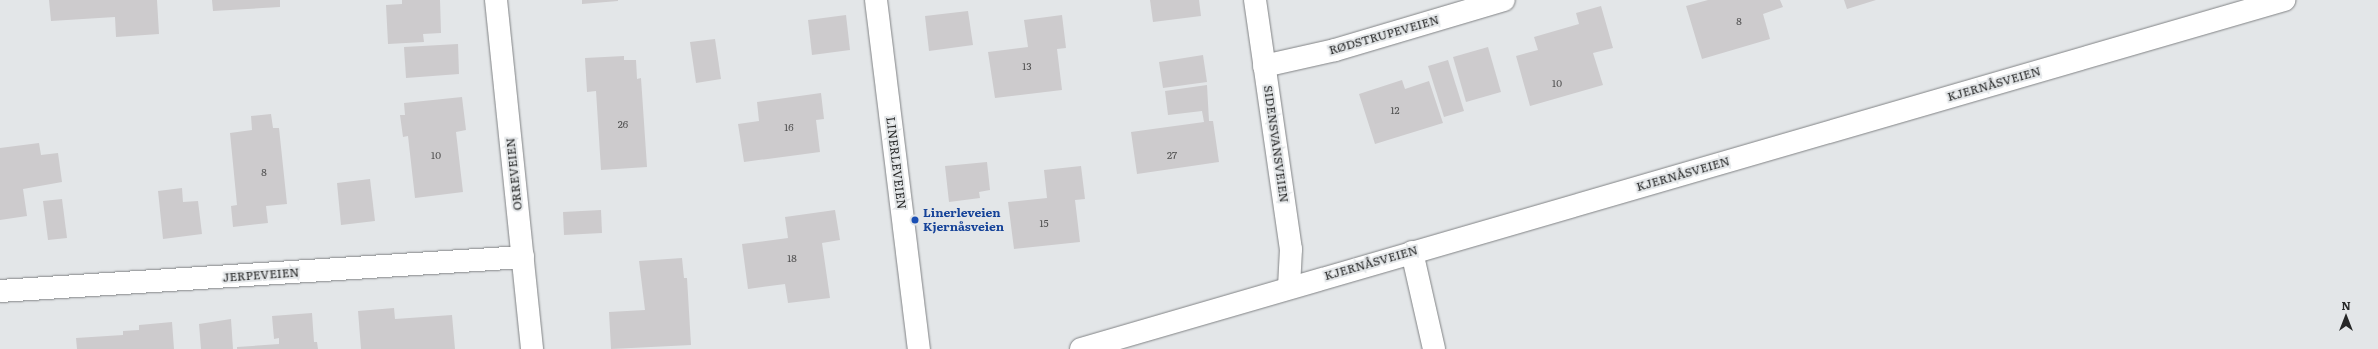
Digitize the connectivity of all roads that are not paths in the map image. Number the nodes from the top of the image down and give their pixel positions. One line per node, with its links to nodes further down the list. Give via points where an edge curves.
1 (496, 0): 8 (street, ORREVEIEN)
2 (876, 0): 12 (street, LINERLEVEIEN)
3 (1256, 0): 6 (street, SIDENSVANSVEIEN)
4 (1504, 0): 6 (street, RØDSTRUPEVEIEN, via 1334,50)
5 (2284, 0): 7 (street, KJERNÅSVEIEN)
6 (1264, 66): 9 (street, SIDENSVANSVEIEN, via 1291,249)
7 (1412, 252): 9 (street, KJERNÅSVEIEN); 14 (street)
8 (523, 257): 10 (street, JERPEVEIEN); 11 (street, ORREVEIEN)
9 (1289, 287): 13 (street, KJERNÅSVEIEN)
10 (0, 292)
11 (532, 349)
12 (920, 349)
13 (1081, 349)
14 (1434, 349)

